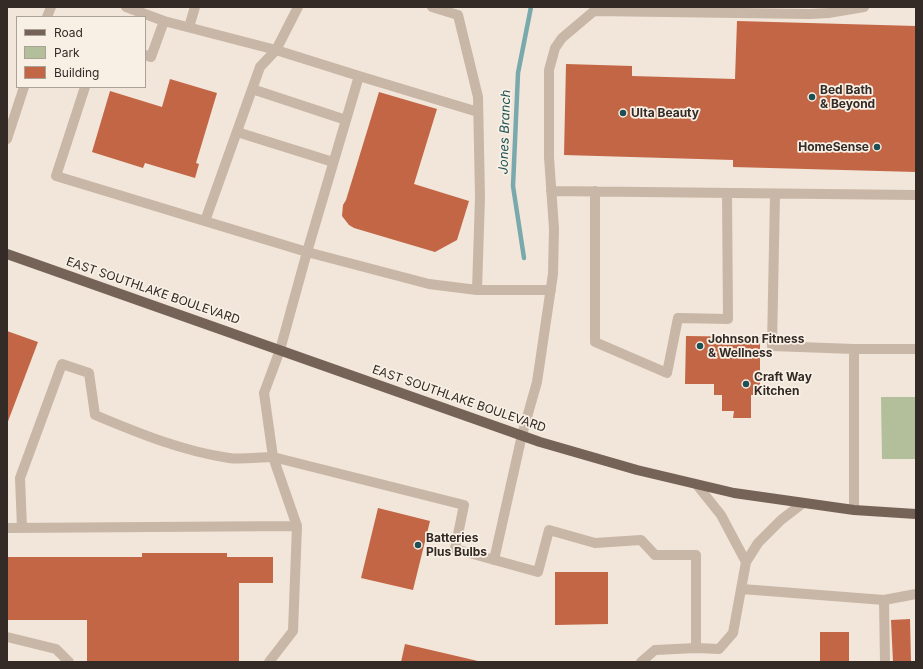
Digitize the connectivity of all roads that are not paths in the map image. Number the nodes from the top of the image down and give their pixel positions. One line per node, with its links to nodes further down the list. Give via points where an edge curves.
1 (126, 7): 7 (street)
2 (195, 7): 8 (street)
3 (298, 7): 9 (street)
4 (432, 7): 15 (street, via 458,15 478,97)
5 (864, 7): 6 (street, via 810,14)
6 (594, 9): 20 (street, via 562,38 551,58)
7 (164, 21): 8 (street); 10 (street, via 151,56)
8 (189, 27): 9 (street)
9 (276, 50): 11 (street); 14 (street, via 260,67)
10 (146, 55)
11 (359, 76): 15 (street); 16 (street)
12 (24, 88): 18 (street)
13 (85, 88): 25 (street, via 56,176)
14 (252, 89): 16 (street); 17 (street)
15 (478, 112): 28 (street, via 480,197)
16 (346, 120): 19 (street)
17 (237, 132): 19 (street); 25 (street)
18 (7, 139)
19 (333, 162): 26 (street)
20 (551, 191): 21 (street); 29 (street, via 554,260)
21 (595, 191): 22 (street); 22 (street, via 595,342 667,373 678,318 728,318)
22 (727, 193): 23 (street)
23 (775, 194): 24 (street); 31 (street, via 772,346)
24 (916, 195)
25 (205, 222): 26 (street)
26 (307, 252): 28 (street, via 429,284); 32 (street)
27 (7, 254): 32 (main road, EAST SOUTHLAKE BOULEVARD)
28 (477, 290): 29 (street)
29 (551, 290): 33 (street, via 537,382)
30 (916, 348): 31 (street)
31 (854, 349): 37 (street)
32 (280, 350): 33 (main road, EAST SOUTHLAKE BOULEVARD); 34 (street, via 264,393)
33 (522, 435): 35 (main road, EAST SOUTHLAKE BOULEVARD, via 637,470); 42 (street)
34 (272, 457): 39 (street); 41 (street, via 230,458 208,453 155,440 95,414 89,373 62,364 20,478); 42 (street, via 464,505 455,549)
35 (697, 484): 36 (main road, EAST SOUTHLAKE BOULEVARD, via 734,493); 43 (street, via 720,515)
36 (803, 503): 37 (main road, EAST SOUTHLAKE BOULEVARD); 43 (street, via 758,543)
37 (854, 510): 38 (main road, EAST SOUTHLAKE BOULEVARD)
38 (916, 514)
39 (297, 526): 41 (street); 50 (street, via 293,631)
40 (7, 528): 41 (street)
41 (22, 528)
42 (494, 560): 48 (street, via 538,572 549,530 595,543 641,540 655,554 696,555)
43 (746, 562): 44 (street)
44 (742, 589): 46 (street); 48 (street, via 734,633 719,649)
45 (916, 594): 46 (street)
46 (884, 600): 52 (street)
47 (7, 637): 49 (street, via 56,650)
48 (696, 648): 51 (street, via 655,650)
49 (69, 662)
50 (269, 662)
51 (642, 662)
52 (885, 662)

